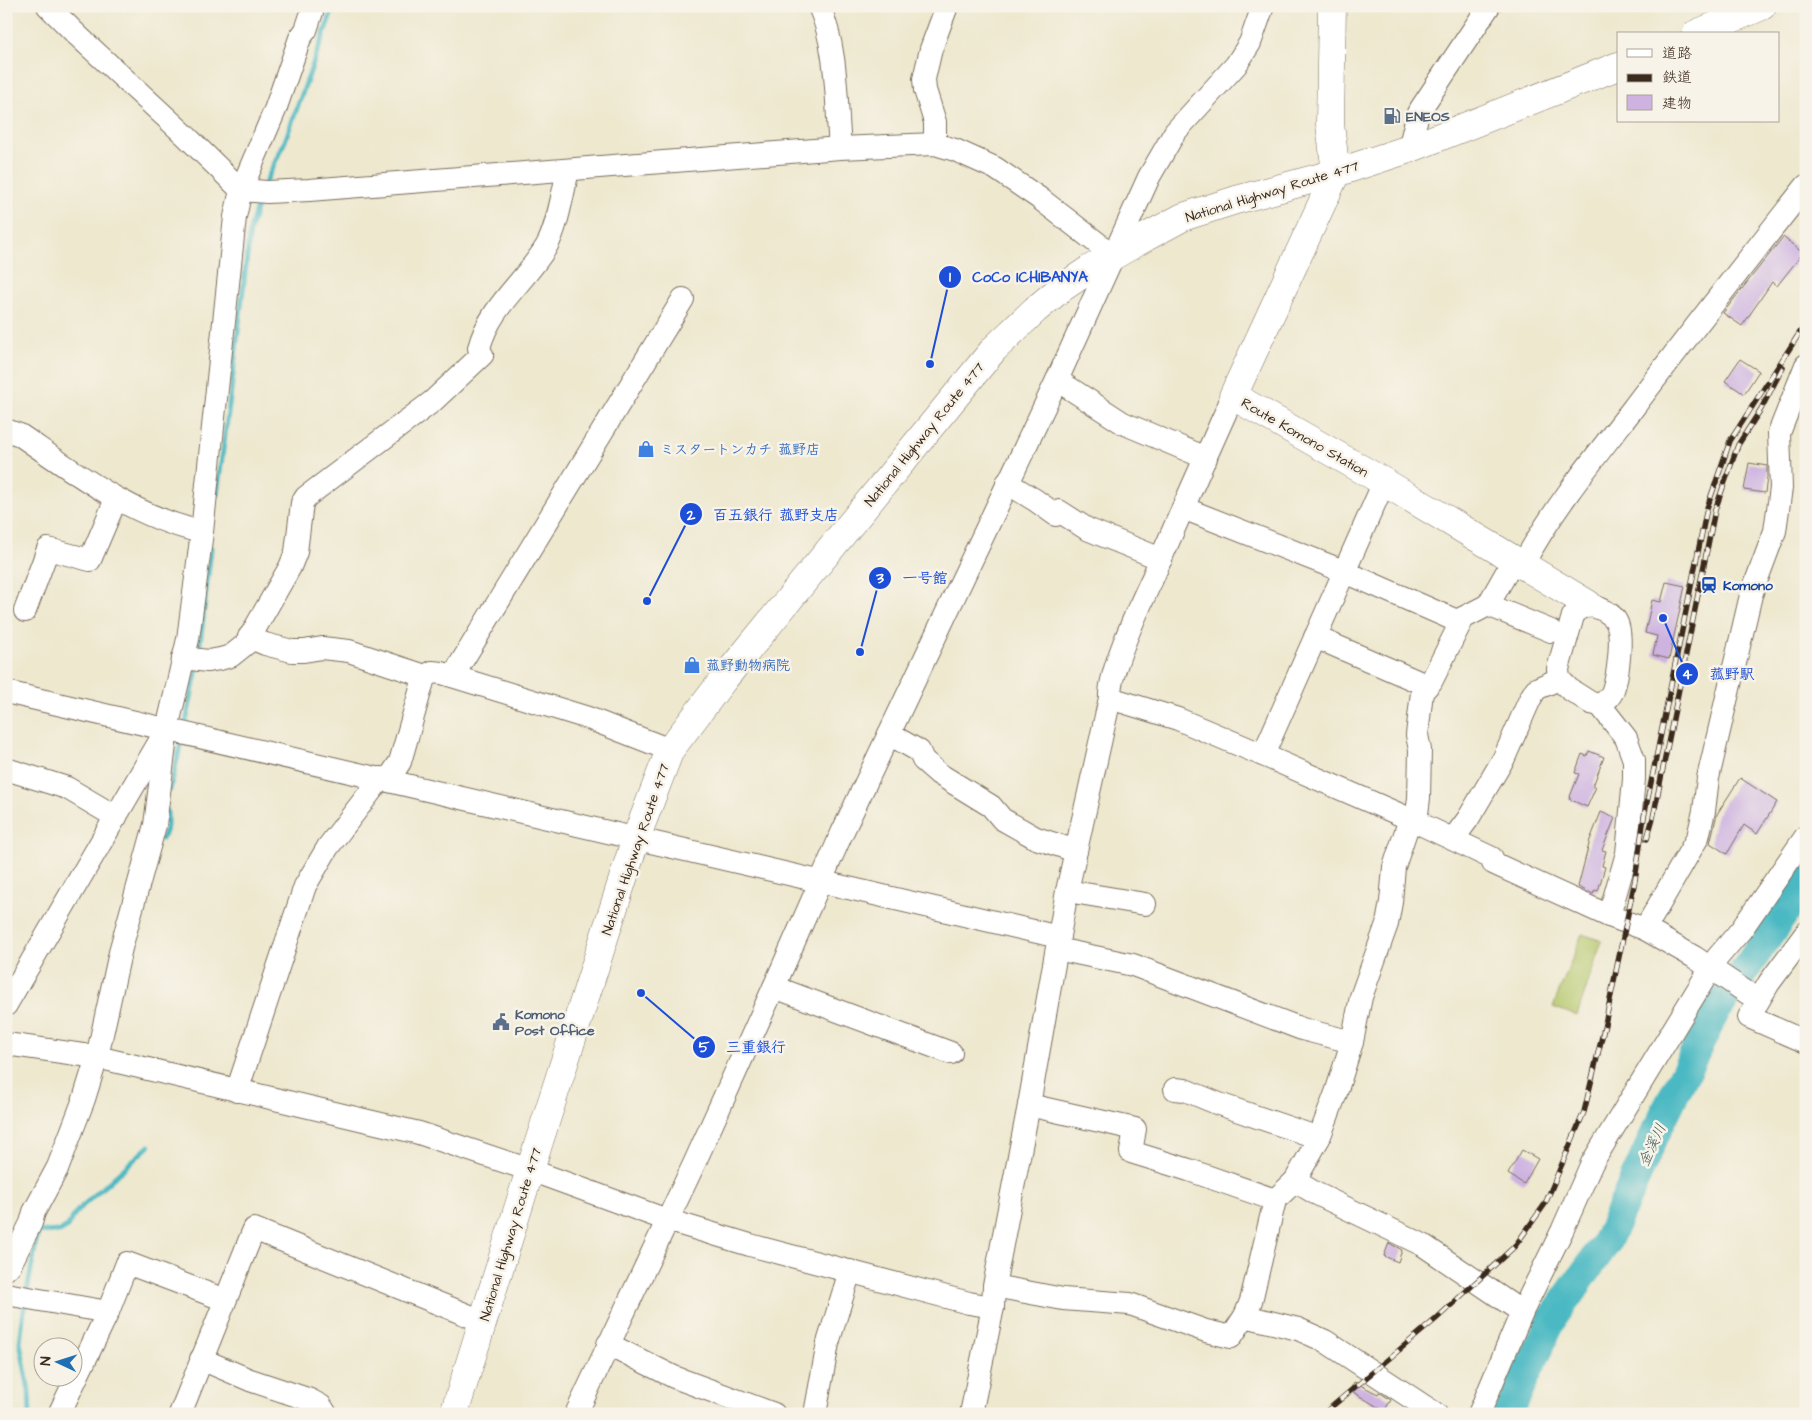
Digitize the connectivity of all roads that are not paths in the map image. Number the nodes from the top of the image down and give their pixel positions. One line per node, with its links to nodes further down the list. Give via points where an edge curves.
1 (48, 6): 17 (street, via 185,135)
2 (314, 6): 17 (street, via 275,110)
3 (819, 6): 12 (street, via 832,57)
4 (947, 6): 11 (street, via 924,79 935,122)
5 (1263, 6): 18 (street, via 1250,43 1236,65 1175,132 1149,177)
6 (1332, 6): 15 (main road, via 1330,124)
7 (1489, 6): 13 (street, via 1418,113)
8 (1762, 6): 9 (main road)
9 (1701, 32)
10 (1617, 66): 13 (main road, National Highway Route 477)
11 (935, 144): 12 (street); 18 (street, via 995,168)
12 (840, 148): 14 (street)
13 (1410, 149): 15 (main road, National Highway Route 477)
14 (568, 170): 17 (street, via 310,190); 38 (street, via 548,245 486,325 479,348 482,355 433,401 306,497 302,503 296,552 290,567)
15 (1336, 173): 18 (main road, National Highway Route 477, via 1183,218); 22 (main road, Route Komono Station)
16 (1806, 186): 31 (street, via 1574,484)
17 (253, 191): 29 (street, via 235,217)
18 (1114, 256): 21 (street); 50 (main road, National Highway Route 477, via 1059,290 994,349 729,672)
19 (683, 299): 41 (street)
20 (1806, 365): 64 (street, via 1779,433 1781,488 1775,531 1751,595 1708,778 1698,837)
21 (1057, 380): 24 (street, via 1123,423); 26 (street)
22 (1233, 396): 24 (street); 25 (main road, Route Komono Station)
23 (6, 430): 27 (street, via 20,435)
24 (1206, 458): 28 (street)
25 (1384, 482): 31 (main road, Route Komono Station); 32 (street)
26 (1007, 483): 30 (street, via 1056,515 1059,511 1087,529); 49 (street)
27 (116, 499): 29 (street, via 180,527); 35 (street, via 90,560 48,549)
28 (1183, 508): 30 (street); 32 (street)
29 (202, 532): 40 (street, via 188,639)
30 (1161, 559): 46 (street, via 1120,655)
31 (1517, 563): 33 (main road, Route Komono Station); 34 (street)
32 (1343, 572): 36 (street); 39 (street)
33 (1588, 604): 43 (street, via 1573,616 1558,669); 47 (street, via 1610,614 1617,622 1620,634 1613,691)
34 (1488, 605): 36 (street); 37 (street)
35 (25, 611)
36 (1460, 620): 44 (street, via 1431,682)
37 (1551, 631)
38 (249, 637): 40 (street, via 246,644 230,656); 42 (street, via 292,651 322,648 349,651)
39 (1315, 637): 44 (street); 51 (street)
40 (193, 659): 48 (street)
41 (453, 676): 42 (street, via 432,672); 50 (street, via 588,718)
42 (424, 678): 53 (street, via 400,762)
43 (1560, 679): 47 (street, via 1569,689); 58 (street, via 1536,690 1504,758)
44 (1426, 686): 55 (street, via 1422,692 1417,735 1419,798)
45 (6, 692): 48 (street)
46 (1110, 698): 51 (street, via 1178,719); 59 (street)
47 (1600, 705): 63 (street, via 1626,738 1634,760 1626,853)
48 (170, 730): 53 (street); 54 (street); 75 (street, via 155,825 121,948)
49 (889, 734): 59 (street, via 919,752 939,774 991,806 1002,819 1036,838); 60 (street)
50 (670, 750): 57 (main road, National Highway Route 477)
51 (1263, 755): 55 (street)
52 (6, 769): 54 (street, via 67,788)
53 (384, 779): 57 (street); 77 (street, via 328,847 305,886)
54 (116, 816): 70 (street)
55 (1413, 820): 58 (street); 71 (street, via 1394,867 1387,924 1361,997)
56 (1806, 836): 67 (street, via 1741,930 1717,958)
57 (636, 838): 60 (street); 80 (main road, National Highway Route 477)
58 (1453, 839): 63 (street, via 1492,858 1493,863)
59 (1076, 851): 61 (street)
60 (822, 880): 66 (street); 68 (street)
61 (1067, 891): 62 (street); 66 (street)
62 (1145, 904)
63 (1610, 916): 64 (street)
64 (1645, 930): 67 (street)
65 (1806, 933): 69 (street)
66 (1058, 943): 71 (street, via 1133,965 1302,1029); 78 (street)
67 (1714, 970): 69 (street); 90 (street, via 1592,1162)
68 (774, 987): 74 (street); 83 (street)
69 (1754, 999): 72 (street, via 1749,1016)
70 (6, 1005)
71 (1352, 1042): 79 (street)
72 (1806, 1042)
73 (6, 1044): 75 (street)
74 (951, 1053)
75 (97, 1057): 77 (street); 84 (street, via 58,1167)
76 (1175, 1089): 79 (street)
77 (237, 1091): 80 (street, via 419,1133)
78 (1029, 1105): 82 (street, via 1135,1128 1131,1152); 87 (street)
79 (1319, 1138): 81 (street)
80 (530, 1170): 83 (street); 92 (main road, National Highway Route 477)
81 (1295, 1181): 82 (street); 90 (street, via 1423,1244)
82 (1275, 1200): 91 (street)
83 (667, 1220): 85 (street); 93 (street)
84 (6, 1269)
85 (850, 1271): 87 (street, via 968,1303); 101 (street, via 828,1343)
86 (12, 1295): 89 (street)
87 (993, 1296): 91 (street, via 1130,1304 1231,1337); 102 (street)
88 (225, 1300): 89 (street, via 127,1262); 92 (street, via 254,1229); 94 (street)
89 (108, 1312): 95 (street)
90 (1522, 1312): 104 (street)
91 (1245, 1316): 103 (street, via 1298,1329 1325,1341)
92 (482, 1321): 98 (main road, National Highway Route 477)
93 (608, 1344): 99 (street); 100 (street, via 674,1377)
94 (202, 1359): 96 (street); 97 (street, via 250,1380 310,1400 321,1406)
95 (59, 1414)
96 (180, 1414)
97 (326, 1414)
98 (454, 1414)
99 (576, 1414)
100 (774, 1414)
101 (815, 1414)
102 (971, 1414)
103 (1436, 1414)
104 (1479, 1414)

